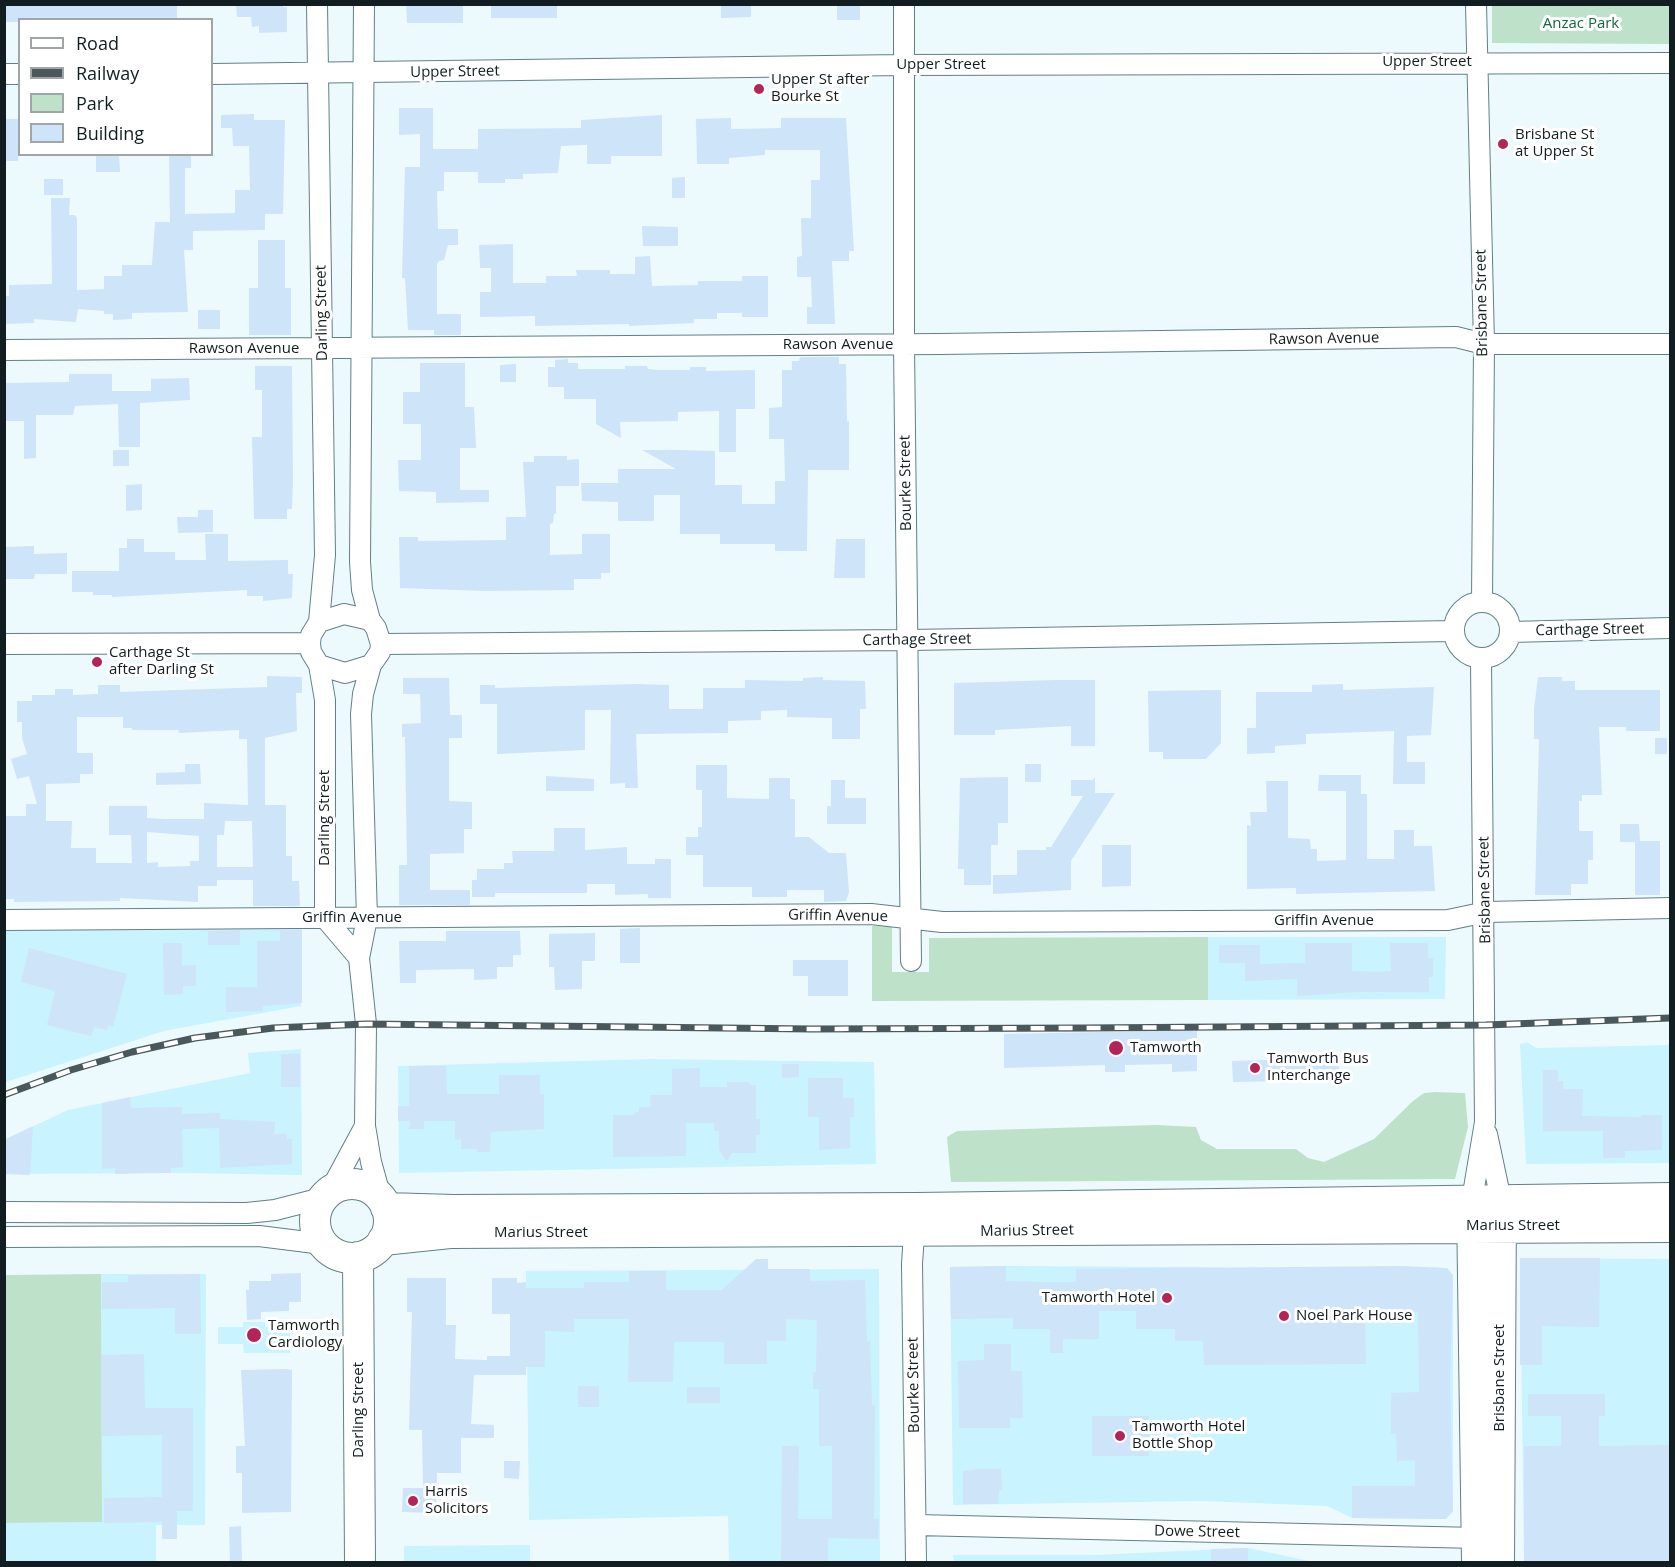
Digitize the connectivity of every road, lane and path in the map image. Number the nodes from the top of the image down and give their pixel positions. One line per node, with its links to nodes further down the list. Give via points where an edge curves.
1 (317, 4): 9 (street, Darling Street)
2 (364, 4): 10 (street)
3 (903, 4): 7 (street, Bourke Street)
4 (1476, 4): 5 (street, Brisbane Street)
5 (1477, 62): 6 (street, Upper Street); 7 (street, Upper Street); 12 (street, Brisbane Street)
6 (1671, 63)
7 (903, 65): 10 (street, Upper Street); 11 (street, Bourke Street)
8 (213, 74): 9 (street, Upper Street)
9 (319, 74): 10 (street, Upper Street); 15 (street, Darling Street)
10 (365, 74): 14 (street)
11 (904, 344): 12 (street, Rawson Avenue, via 1456,336); 14 (street, Rawson Avenue); 23 (street, Bourke Street)
12 (1484, 344): 13 (street, Rawson Avenue); 17 (street, Brisbane Street)
13 (1671, 344)
14 (362, 347): 15 (street, Rawson Avenue); 18 (street, via 360,562)
15 (322, 348): 16 (street, Rawson Avenue); 19 (street, Darling Street, via 325,575)
16 (4, 350)
17 (1482, 602): 21 (street, via 1459,614); 22 (street, via 1505,615)
18 (370, 621): 19 (street, via 344,614); 26 (street)
19 (319, 622): 24 (street, via 310,635)
20 (1671, 628): 22 (street, Carthage Street)
21 (1454, 631): 23 (street, Carthage Street); 27 (street, via 1460,647)
22 (1510, 632): 27 (street, via 1503,647)
23 (909, 640): 26 (street, Carthage Street); 34 (street, Bourke Street)
24 (310, 643): 25 (street); 28 (street)
25 (4, 644)
26 (381, 644): 29 (street)
27 (1482, 658): 31 (street, Brisbane Street)
28 (319, 665): 29 (street, via 345,673); 32 (street, Darling Street, via 325,700)
29 (371, 665): 33 (street, via 361,714)
30 (1671, 908): 31 (street, Griffin Avenue)
31 (1486, 912): 34 (street, Griffin Avenue, via 1448,920 942,922); 38 (street, Brisbane Street)
32 (325, 918): 33 (street, Griffin Avenue); 35 (street, Griffin Avenue); 36 (street)
33 (367, 918): 34 (street, Griffin Avenue, via 871,914); 36 (street)
34 (910, 918): 37 (street, Bourke Street)
35 (4, 920)
36 (359, 958): 39 (street, via 366,1024)
37 (911, 961)
38 (1485, 1122): 44 (street, Brisbane Street); 44 (street, Brisbane Street)
39 (365, 1126): 40 (street); 42 (street, via 370,1162)
40 (326, 1194): 42 (main road, via 339,1186 357,1184 373,1191); 43 (street, via 275,1210 247,1213); 49 (main road, via 315,1216)
41 (1671, 1198): 44 (main road, Marius Street)
42 (384, 1203): 45 (main road, Marius Street, via 453,1210); 48 (main road, via 387,1230)
43 (4, 1212)
44 (1486, 1213): 45 (main road, Marius Street); 46 (main road, Marius Street); 52 (main road, Brisbane Street); 55 (main road, Brisbane Street)
45 (915, 1220): 48 (main road, Marius Street, via 450,1233); 51 (street, Bourke Street, via 912,1264)
46 (1671, 1227)
47 (4, 1237): 49 (street, via 259,1236)
48 (383, 1240): 50 (main road)
49 (322, 1244): 50 (main road, via 338,1256)
50 (358, 1257): 53 (main road, Darling Street)
51 (916, 1525): 52 (street, Dowe Street); 54 (street, Bourke Street)
52 (1477, 1550)
53 (360, 1563)
54 (916, 1563)
55 (1499, 1563)

